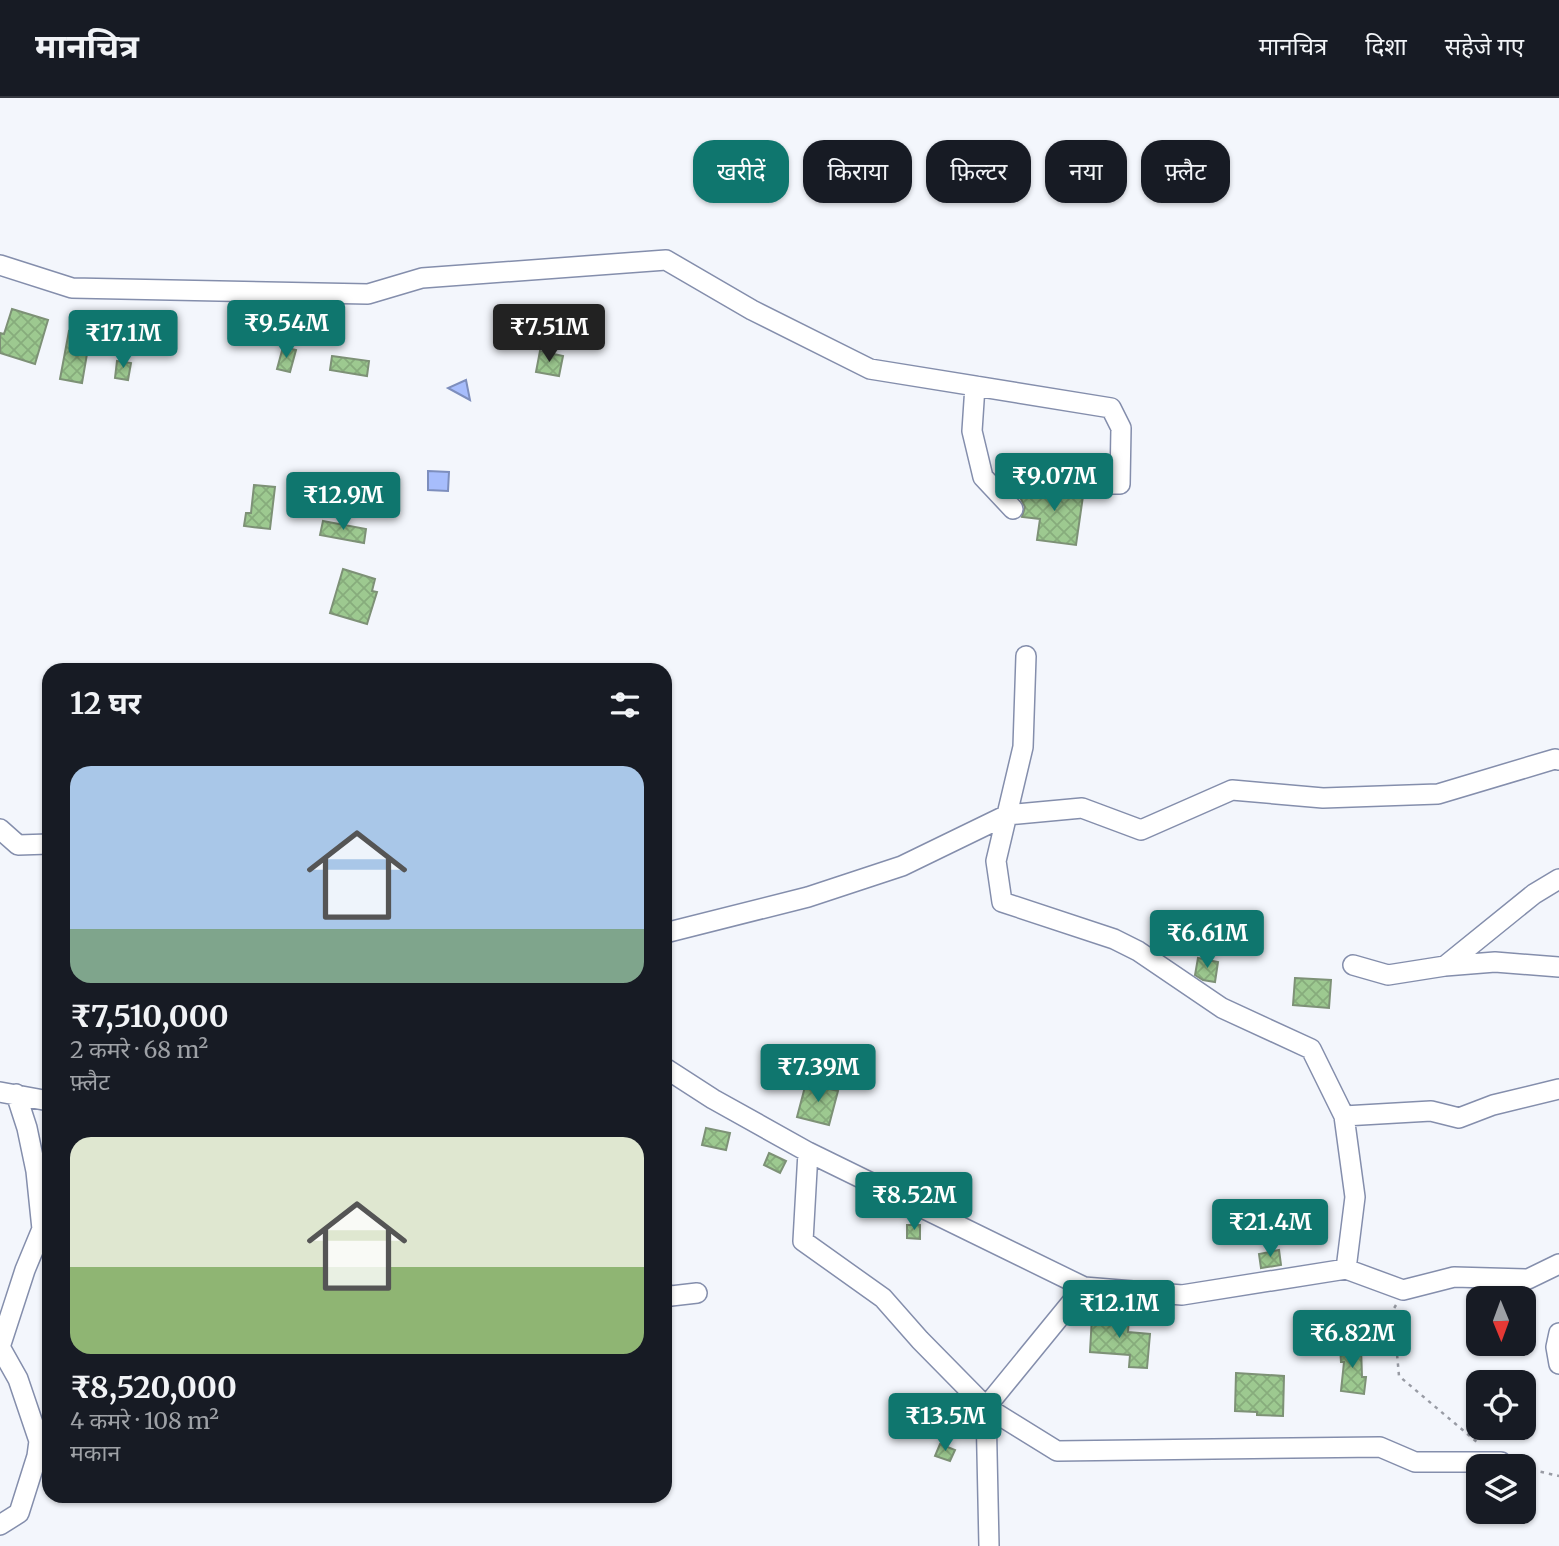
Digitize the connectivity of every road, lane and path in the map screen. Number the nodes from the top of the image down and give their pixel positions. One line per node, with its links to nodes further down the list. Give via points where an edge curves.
1 (0, 265): 2 (street, via 72,288 368,294 422,278 666,260 752,310 870,369)
2 (975, 386): 3 (street, via 1111,408 1121,428 1120,484); 4 (street, via 972,431 983,477)
3 (1084, 484)
4 (1013, 509)
5 (1026, 656): 7 (street, via 1023,747)
6 (1559, 760): 7 (street, via 1438,794 1323,797 1231,790 1141,831 1082,808)
7 (1007, 815): 11 (street, via 902,866 808,897); 19 (street, via 996,861 1002,902 1114,939 1222,1008 1311,1049)
8 (0, 829): 9 (street, via 18,845)
9 (42, 844)
10 (1559, 879): 13 (street)
11 (672, 931)
12 (1353, 965): 13 (street, via 1388,975)
13 (1445, 966): 14 (street, via 1495,962)
14 (1559, 967)
15 (672, 1073): 20 (street)
16 (1559, 1089): 19 (street, via 1459,1118 1432,1111)
17 (8, 1093): 18 (street); 34 (street, via 27,1128 42,1229 0,1347 18,1379 39,1441 19,1513)
18 (42, 1100)
19 (1344, 1116): 22 (street, via 1354,1196)
20 (808, 1152): 23 (street); 29 (street, via 803,1241 883,1297)
21 (1559, 1264): 24 (street, via 1528,1279 1454,1277)
22 (1346, 1269): 23 (street, via 1182,1295); 24 (street)
23 (1084, 1287): 29 (street)
24 (1404, 1290): 30 (path, via 1393,1310 1399,1376)
25 (697, 1293): 26 (street)
26 (672, 1296)
27 (1559, 1333): 28 (street)
28 (1559, 1364)
29 (986, 1407): 31 (street, via 1057,1451 1380,1447 1415,1462); 35 (street)
30 (1492, 1454)
31 (1466, 1462)
32 (1536, 1471): 33 (path)
33 (1559, 1476)
34 (0, 1525)
35 (989, 1546)

